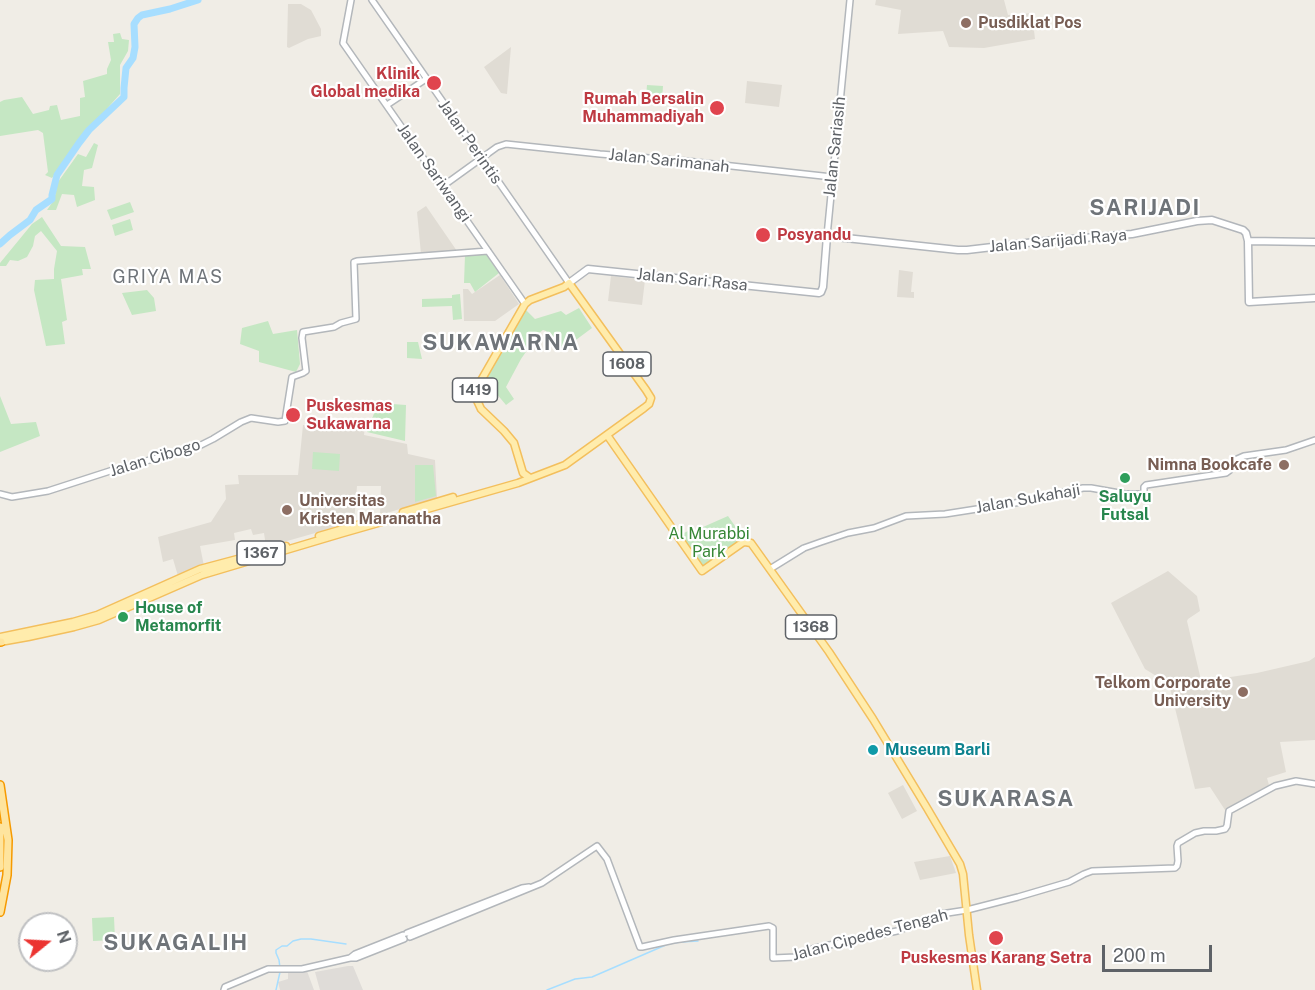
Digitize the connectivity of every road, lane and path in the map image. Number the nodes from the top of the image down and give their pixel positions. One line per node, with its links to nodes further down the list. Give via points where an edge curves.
1 (351, 0): 5 (street, Jalan Sariwangi, via 343,43)
2 (372, 0): 4 (street, Jalan Perintis)
3 (850, 0): 7 (street, Jalan Sariasih)
4 (426, 78): 5 (street); 6 (street, Jalan Perintis)
5 (387, 105): 8 (street, Jalan Sariwangi)
6 (483, 158): 7 (street, Jalan Sarimanah, via 506,144); 8 (street); 13 (street, Jalan Perintis)
7 (832, 177): 9 (street, Jalan Sariasih)
8 (443, 186): 12 (street, Jalan Sariwangi)
9 (827, 236): 10 (main road, Jalan Sarijadi Raya, via 968,250 1132,234 1212,220 1245,231); 14 (main road, Jalan Sariasih)
10 (1248, 241): 11 (main road); 15 (main road, via 1249,302)
11 (1315, 242)
12 (488, 251): 16 (street, Jalan Sariwangi); 21 (street, Jalan Cibogo, via 354,262 356,319 303,332 306,370 291,379 285,421 251,418 197,447 48,491 12,497)
13 (569, 283): 14 (main road, Jalan Sari Rasa, via 588,269); 16 (main road); 17 (main road, 1608, via 651,398 649,404)
14 (819, 293)
15 (1315, 298)
16 (525, 304): 19 (main road, 1419, via 475,391 481,409 514,443)
17 (608, 435): 20 (main road, 1367, via 565,465); 22 (main road, 1368, via 702,571 745,542 753,544)
18 (1315, 440): 22 (street, Jalan Sukahaji, via 1286,450 1244,456 1235,460 1226,473 1146,485 1141,494 1083,488 1015,503 906,516 804,548)
19 (523, 473): 20 (main road); 23 (main road, 1367, via 517,479 200,569 96,615)
20 (530, 478): 23 (main road, 1367, via 202,575 99,620)
21 (0, 494)
22 (770, 569): 28 (main road, 1368, via 873,719 951,846 963,874)
23 (0, 640)
24 (0, 784): 29 (highway, via 8,840)
25 (1315, 784): 28 (street, Jalan Cipedes Tengah, via 1296,781 1275,786 1229,811 1225,828 1195,833 1178,843 1175,868 1092,871 1070,882)
26 (0, 827): 27 (highway)
27 (0, 867)
28 (967, 910): 30 (street, Jalan Cipedes Tengah, via 933,917 897,931 815,948 796,957 773,958 771,926 642,947 607,859 597,846 530,888 356,958 311,967 268,969); 31 (main road)
29 (0, 912)
30 (224, 990)
31 (977, 990)

